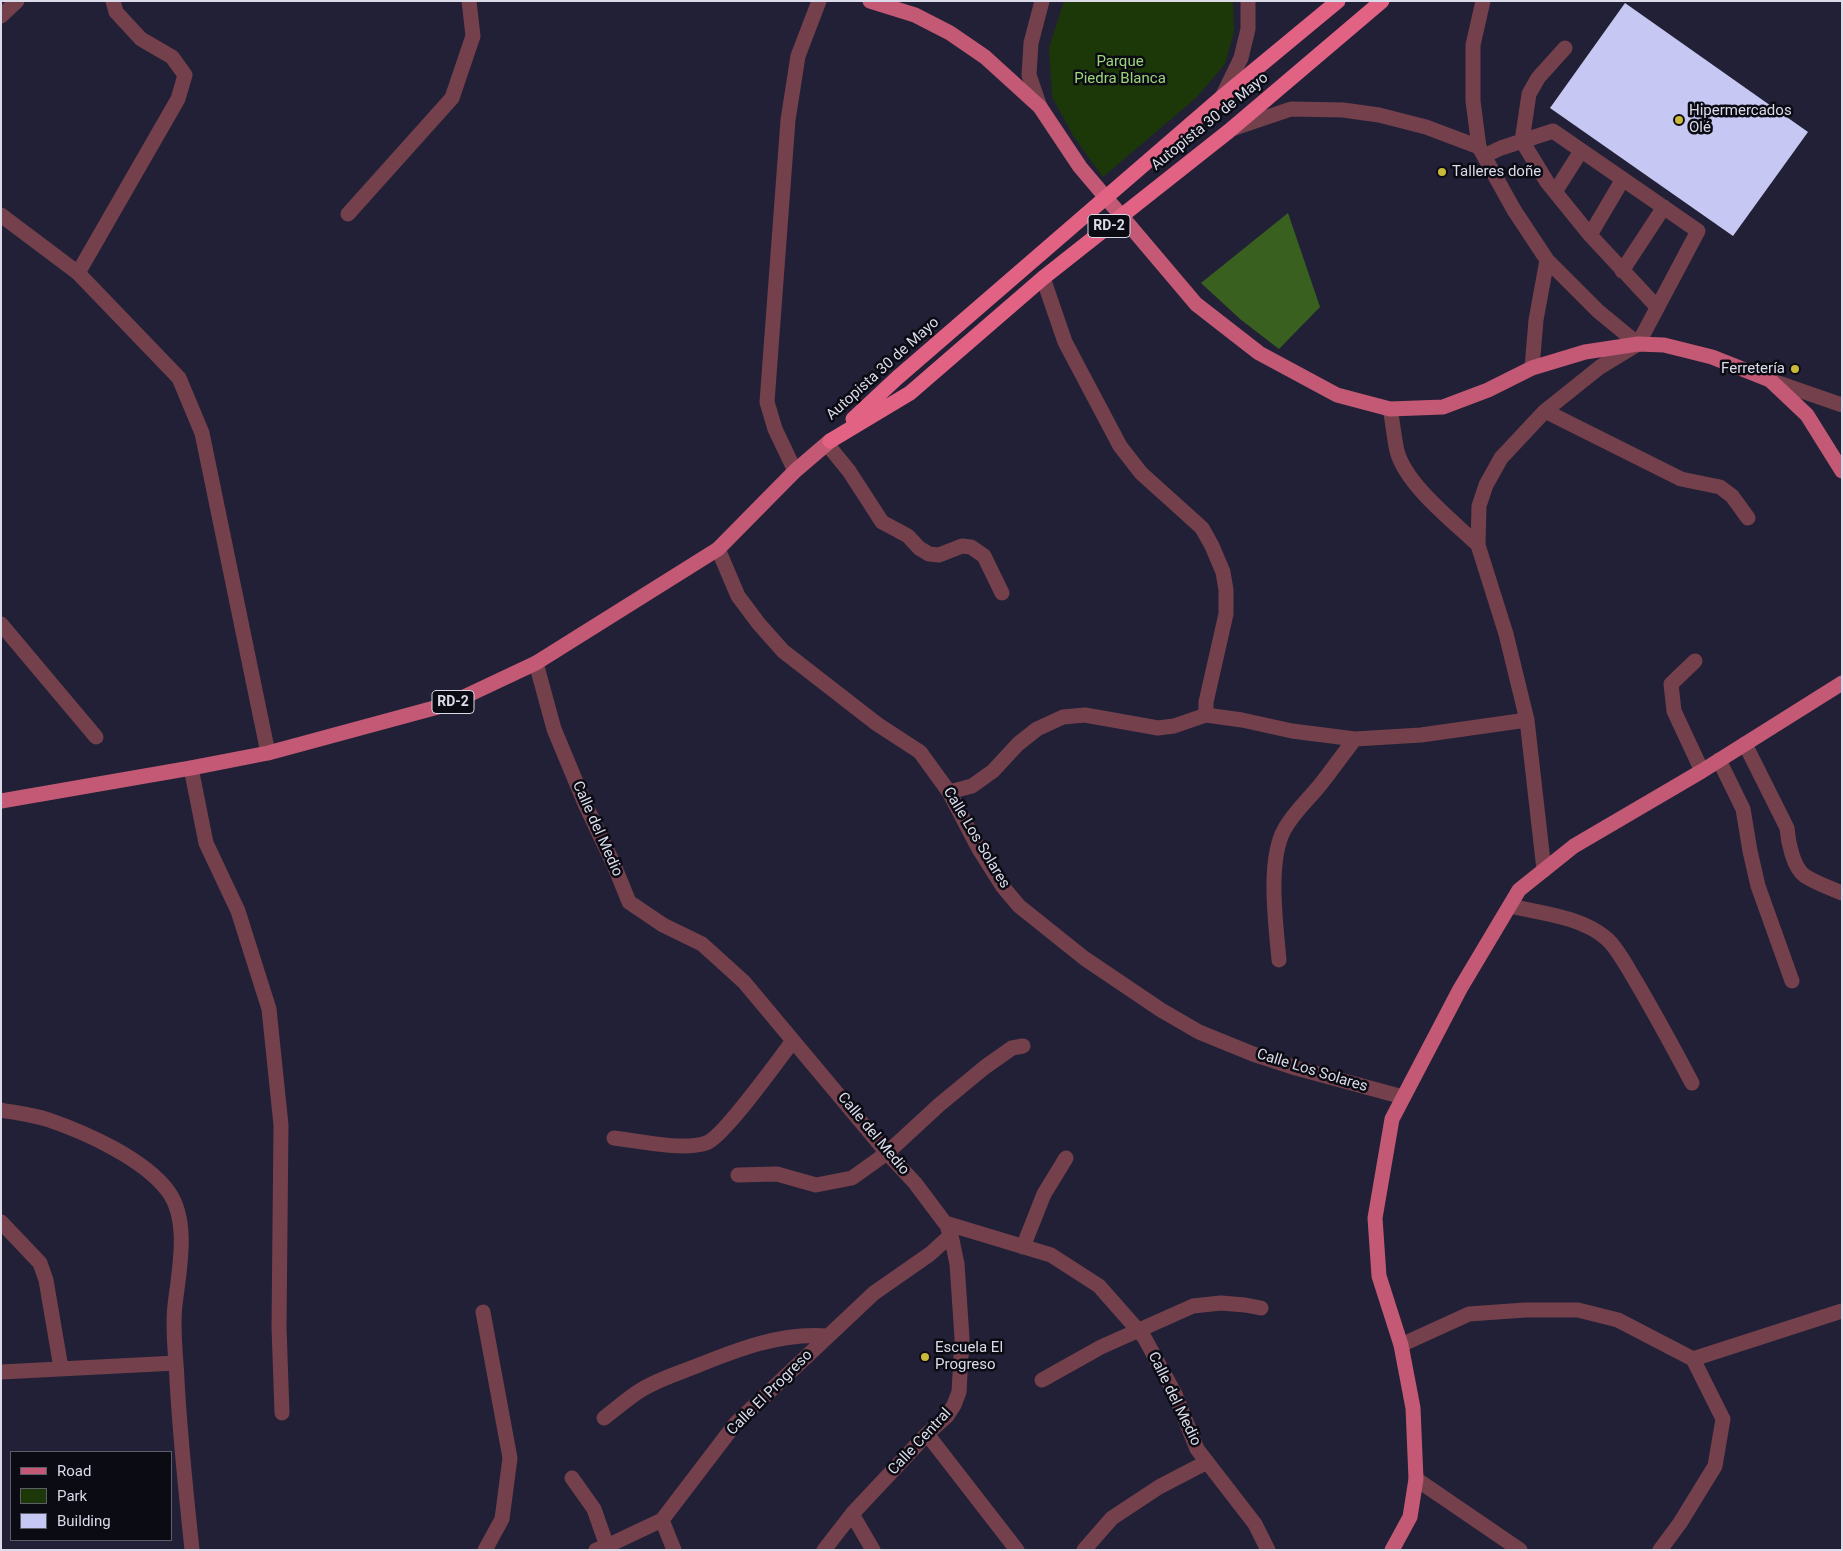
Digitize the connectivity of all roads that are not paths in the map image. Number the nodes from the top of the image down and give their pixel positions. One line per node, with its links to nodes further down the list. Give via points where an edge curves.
1 (18, 1): 11 (street)
2 (113, 1): 27 (street, via 116,12 140,39 172,58 185,75 178,99)
3 (469, 1): 22 (street, via 473,36 452,98)
4 (819, 1): 37 (street, via 798,56 788,120 767,402 775,429)
5 (870, 1): 14 (main road, via 915,15 950,33)
6 (1042, 1): 14 (street, via 1031,43 1029,76)
7 (1248, 1): 13 (street, via 1248,29 1241,58)
8 (1338, 1): 13 (highway, Autopista 30 de Mayo / RD-2)
9 (1382, 1): 15 (highway, Autopista 30 de Mayo / RD-2)
10 (1483, 1): 17 (street, via 1472,45 1472,101)
11 (1, 16)
12 (1565, 48): 16 (street, via 1538,78 1529,94)
13 (1222, 97): 36 (highway, Autopista 30 de Mayo / RD-2, via 904,372)
14 (1040, 106): 34 (main road, via 1080,167 1196,304 1259,353 1337,395)
15 (1228, 131): 17 (street, via 1291,109 1343,110 1426,127); 28 (highway, Autopista 30 de Mayo / RD-2)
16 (1522, 141): 17 (street); 18 (street, via 1553,131); 20 (street)
17 (1481, 151): 25 (street)
18 (1581, 151): 19 (street); 20 (street)
19 (1623, 179): 21 (street); 24 (street)
20 (1555, 192): 24 (street)
21 (1664, 207): 26 (street); 29 (street, via 1698,231)
22 (348, 214)
23 (1, 215): 27 (street)
24 (1590, 235): 26 (street)
25 (1547, 260): 30 (street, via 1598,311); 31 (street, via 1536,320)
26 (1622, 271): 29 (street)
27 (78, 273): 52 (street, via 179,378 202,433)
28 (1043, 278): 36 (highway, Autopista 30 de Mayo / RD-2, via 910,393); 47 (street, via 1065,342 1120,446 1141,473 1202,528 1223,572 1226,614 1206,702)
29 (1658, 307): 30 (street)
30 (1638, 344): 31 (main road, via 1585,352); 32 (main road, via 1664,345 1712,357); 35 (street, via 1600,367)
31 (1532, 368): 34 (main road, via 1443,408)
32 (1770, 380): 33 (street); 38 (main road, via 1807,415)
33 (1842, 406)
34 (1390, 409): 40 (street, via 1398,453 1407,471 1424,494)
35 (1545, 411): 39 (street, via 1681,479 1720,487 1732,496); 40 (street, via 1501,458 1486,485 1480,506)
36 (828, 442): 37 (main road, RD-2); 42 (street, via 882,522 908,536 918,548 929,554 939,555 962,546 971,547 984,556)
37 (795, 470): 41 (main road, RD-2)
38 (1842, 470)
39 (1748, 518)
40 (1478, 545): 48 (street, via 1506,634)
41 (718, 549): 45 (main road, RD-2); 56 (street, Calle Los Solares, via 738,596 784,651 870,718 920,752)
42 (1002, 593)
43 (1, 624): 49 (street)
44 (1695, 661): 55 (street, via 1671,684 1674,711)
45 (536, 662): 52 (main road, RD-2, via 449,704); 63 (street, Calle del Medio, via 554,729 629,902 702,944 744,982)
46 (1842, 683): 51 (main road)
47 (1206, 715): 50 (street); 56 (street, via 1158,728 1085,714 1063,717 1037,729 1018,744 993,772 972,786)
48 (1527, 720): 50 (street, via 1421,735); 58 (street)
49 (96, 738)
50 (1355, 739): 61 (street, via 1283,831 1276,853 1274,882)
51 (1745, 744): 53 (main road); 59 (street, via 1787,828 1788,843 1799,870 1804,876)
52 (268, 753): 54 (main road, RD-2)
53 (1719, 760): 55 (main road); 62 (street, via 1743,809 1758,886)
54 (191, 768): 57 (main road, RD-2); 86 (street, via 206,843 238,911 269,1009 281,1125 279,1328)
55 (1702, 771): 58 (main road, via 1574,846)
56 (949, 792): 66 (street, Calle Los Solares, via 979,849 1020,906 1084,958 1161,1010 1199,1032 1253,1054)
57 (1, 801)
58 (1544, 870): 60 (main road, via 1519,890)
59 (1842, 893)
60 (1510, 906): 65 (street, via 1565,919 1607,939 1624,961); 66 (main road, via 1460,989)
61 (1279, 960)
62 (1792, 981)
63 (793, 1041): 68 (street, via 752,1096 707,1143 678,1146); 69 (street, Calle del Medio)
64 (1023, 1046): 69 (street, via 1012,1048 985,1067)
65 (1692, 1084)
66 (1404, 1097): 80 (main road, via 1392,1119 1376,1218 1379,1276)
67 (1, 1110): 82 (street, via 48,1120 121,1152 149,1171 168,1191 179,1213 182,1258 175,1308)
68 (614, 1138)
69 (887, 1153): 71 (street, via 852,1178 816,1185 777,1174); 73 (street, Calle del Medio, via 915,1183)
70 (1066, 1158): 74 (street, via 1044,1194)
71 (738, 1175)
72 (1, 1222): 83 (street, via 40,1263 46,1280)
73 (948, 1229): 74 (street, Calle del Medio); 79 (street, Calle El Progreso, via 930,1254 874,1293); 88 (street, Calle Central, via 957,1264 962,1338 959,1392 947,1416)
74 (1023, 1247): 78 (street, Calle del Medio, via 1050,1255 1099,1286)
75 (1261, 1308): 78 (street, via 1221,1303 1193,1306)
76 (483, 1312): 96 (street, via 510,1458 502,1519)
77 (1842, 1312): 81 (street)
78 (1138, 1330): 85 (street); 89 (street, Calle del Medio, via 1175,1394 1198,1449)
79 (827, 1336): 87 (street, via 806,1334 736,1351 641,1390); 93 (street, Calle El Progreso, via 736,1423)
80 (1401, 1345): 81 (street, via 1469,1314 1578,1310 1618,1320); 91 (main road, via 1413,1408)
81 (1694, 1360): 105 (street, via 1723,1419 1715,1466)
82 (176, 1363): 83 (street); 95 (street)
83 (61, 1368): 84 (street)
84 (1, 1372)
85 (1042, 1380)
86 (282, 1413)
87 (604, 1418)
88 (927, 1434): 92 (street, Calle Central); 100 (street)
89 (1208, 1462): 101 (street, via 1159,1487 1112,1518); 102 (street, Calle del Medio, via 1255,1524)
90 (572, 1478): 94 (street, via 594,1509)
91 (1416, 1479): 103 (main road, via 1410,1517); 104 (street)
92 (852, 1514): 98 (street, Calle Central); 99 (street)
93 (662, 1520): 94 (street, Calle El Progreso); 97 (street)
94 (602, 1548)
95 (192, 1550)
96 (485, 1550)
97 (674, 1550)
98 (824, 1550)
99 (874, 1550)
100 (1017, 1550)
101 (1084, 1550)
102 (1268, 1550)
103 (1392, 1550)
104 (1520, 1550)
105 (1660, 1550)

